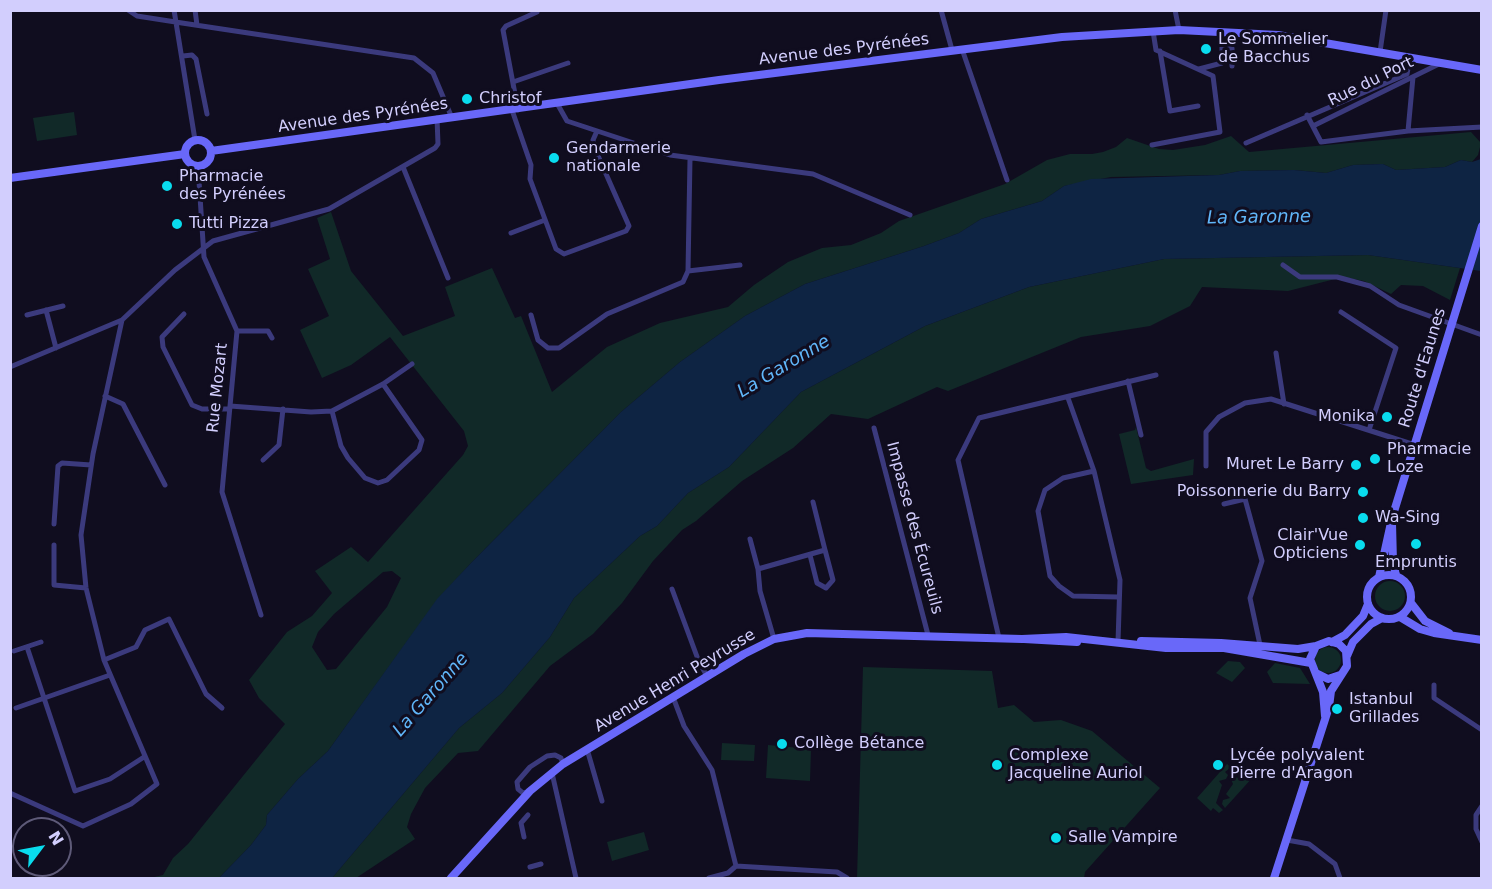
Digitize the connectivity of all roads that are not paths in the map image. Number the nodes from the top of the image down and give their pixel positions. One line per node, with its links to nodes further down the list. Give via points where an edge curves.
1 (128, 10): 8 (street, via 137,16)
2 (174, 10): 8 (street)
3 (195, 10): 9 (street)
4 (941, 10): 15 (street)
5 (1175, 10): 10 (street)
6 (1386, 10): 17 (street)
7 (537, 12): 26 (street, via 504,27)
8 (177, 22): 9 (street); 18 (street)
9 (197, 25): 33 (street, via 414,58 433,73)
10 (1179, 30): 11 (main road, Avenue des Pyrénées); 12 (main road, Avenue des Pyrénées)
11 (1153, 31): 14 (main road, Avenue des Pyrénées); 16 (street, via 1156,50)
12 (1228, 32): 13 (street); 17 (main road, Avenue des Pyrénées, via 1278,35)
13 (1227, 48): 22 (street, via 1232,48); 23 (street, via 1222,47 1222,63)
14 (962, 49): 15 (main road, Avenue des Pyrénées); 47 (street)
15 (952, 50): 27 (main road, Avenue des Pyrénées)
16 (1160, 51): 23 (street); 28 (street, via 1170,111)
17 (1380, 52): 19 (main road, Avenue des Pyrénées)
18 (183, 56): 30 (street, via 196,58); 38 (street)
19 (1410, 58): 21 (main road, Avenue des Pyrénées); 31 (street, via 1407,74)
20 (568, 63): 26 (street)
21 (1442, 63): 24 (main road, Avenue des Pyrénées); 25 (street, Rue du Port)
22 (1232, 66)
23 (1199, 69): 40 (street, via 1213,76 1220,132)
24 (1482, 70)
25 (1413, 77): 34 (street, Rue du Port); 37 (street)
26 (513, 82): 29 (street)
27 (558, 105): 29 (main road, Avenue des Pyrénées); 36 (street, via 567,121)
28 (1198, 106)
29 (515, 110): 33 (main road, Avenue des Pyrénées); 49 (street, via 531,165 530,179)
30 (207, 114)
31 (1307, 115): 34 (street); 39 (street)
32 (437, 118): 33 (main road, Avenue des Pyrénées); 41 (main road, Avenue des Pyrénées); 45 (street, via 438,144)
33 (452, 118)
34 (1312, 126): 37 (street, via 1321,142)
35 (1482, 127): 37 (street)
36 (597, 131): 43 (street); 49 (street, via 594,145 628,220 627,229 564,254 556,249)
37 (1408, 131)
38 (195, 140): 41 (main road, via 208,144); 42 (main road, via 187,145)
39 (1246, 143)
40 (1152, 145)
41 (211, 151): 44 (main road, via 210,158)
42 (185, 154): 44 (main road); 46 (main road)
43 (690, 159): 48 (street, via 813,174); 55 (street)
44 (198, 166): 52 (street, Rue Mozart)
45 (403, 166): 52 (street, via 329,209 213,241); 56 (street)
46 (10, 178)
47 (1006, 180)
48 (910, 215)
49 (545, 220): 51 (street)
50 (1482, 226): 64 (main road, Route d'Eaunes)
51 (511, 232)
52 (204, 247): 63 (street); 65 (street, Rue Mozart, via 208,267)
53 (740, 264): 55 (street)
54 (1283, 265): 64 (street, via 1300,277 1337,277 1370,286 1399,305)
55 (688, 271): 62 (street, via 683,282 607,314 559,348 548,348 538,340)
56 (448, 278)
57 (63, 306): 58 (street)
58 (46, 310): 61 (street); 68 (street)
59 (1341, 312): 83 (street, via 1396,348)
60 (184, 314): 79 (street, via 162,337 163,347 192,405 202,410)
61 (27, 315)
62 (531, 315)
63 (122, 320): 68 (street); 76 (street)
64 (1451, 325): 66 (street); 85 (main road, Route d'Eaunes)
65 (237, 331): 67 (street, via 268,331); 79 (street, Rue Mozart)
66 (1482, 335)
67 (272, 338)
68 (56, 348): 71 (street)
69 (1276, 353): 78 (street)
70 (412, 364): 75 (street)
71 (11, 367): 72 (street)
72 (10, 372)
73 (1156, 375): 74 (street)
74 (1128, 381): 77 (street); 84 (street)
75 (383, 384): 81 (street); 81 (street, via 422,440 419,450 387,480 378,483 365,478 348,458)
76 (105, 396): 87 (street); 90 (street, via 123,404)
77 (1068, 398): 89 (street); 112 (street, via 979,418 958,460)
78 (1284, 404): 83 (street); 88 (street, via 1271,399 1245,403 1218,417 1206,432)
79 (229, 408): 80 (street); 107 (street, Rue Mozart, via 222,492)
80 (283, 409): 81 (street); 86 (street, via 279,445)
81 (332, 411)
82 (874, 428): 110 (street, Impasse des Écureuils)
83 (1369, 430): 85 (street)
84 (1141, 435)
85 (1414, 445): 93 (main road, Route d'Eaunes)
86 (263, 459)
87 (91, 465): 94 (street, via 58,466); 102 (street, via 81,535)
88 (1206, 466)
89 (1094, 471): 104 (street, via 1120,580); 104 (street, via 1063,478 1045,490 1038,512 1050,576 1073,596)
90 (165, 485)
91 (813, 502): 97 (street)
92 (1224, 504): 118 (street, via 1245,499 1262,561 1250,598)
93 (1392, 518): 100 (main road, Route d'Eaunes); 101 (main road, Route d'Eaunes)
94 (54, 524)
95 (750, 539): 99 (street)
96 (54, 545): 102 (street, via 54,585)
97 (825, 550): 98 (street); 98 (street, via 833,580 826,588 817,583)
98 (810, 555): 99 (street)
99 (758, 569): 113 (street)
100 (1396, 575): 101 (main road); 105 (main road, via 1408,584)
101 (1379, 577): 106 (main road, via 1369,588)
102 (86, 588): 123 (street)
103 (672, 589): 128 (street)
104 (1118, 597): 117 (street)
105 (1411, 603): 108 (main road); 111 (main road, via 1425,621)
106 (1368, 604): 109 (main road); 116 (main road, via 1346,635)
107 (261, 615)
108 (1400, 617): 109 (main road); 111 (main road, via 1420,629)
109 (1382, 618): 122 (main road, via 1353,642)
110 (927, 635): 112 (main road, Avenue Henri Peyrusse); 113 (main road, Avenue Henri Peyrusse, via 807,633)
111 (1453, 635): 114 (main road)
112 (999, 638): 117 (main road, Avenue Henri Peyrusse)
113 (774, 639): 128 (main road, Avenue Henri Peyrusse)
114 (1482, 640)
115 (41, 642): 120 (street)
116 (1332, 642): 119 (main road); 122 (main road, via 1343,647)
117 (1122, 643): 118 (main road, Avenue Henri Peyrusse, via 1153,640); 124 (main road, Avenue Henri Peyrusse, via 1224,648)
118 (1260, 645): 119 (main road, Avenue Henri Peyrusse, via 1298,649)
119 (1316, 646): 124 (main road)
120 (27, 647): 121 (street); 131 (street)
121 (14, 651)
122 (1347, 656): 126 (main road)
123 (104, 660): 127 (street); 133 (street, via 136,647 145,630 169,619 206,694)
124 (1311, 663): 125 (main road)
125 (1315, 673): 126 (main road, via 1328,679); 134 (main road, via 1323,692)
126 (1342, 674): 134 (main road, via 1334,684)
127 (110, 675): 131 (street); 137 (street)
128 (707, 676): 130 (main road, Avenue Henri Peyrusse)
129 (1434, 685): 135 (street, via 1434,698)
130 (673, 697): 136 (main road, Avenue Henri Peyrusse); 149 (street, via 684,726 712,770)
131 (44, 698): 132 (street); 137 (street, via 75,791 110,779)
132 (16, 708)
133 (222, 708)
134 (1325, 716): 146 (main road)
135 (1482, 729)
136 (587, 749): 138 (main road, Avenue Henri Peyrusse); 142 (street)
137 (144, 757): 141 (street, via 157,784 131,804 83,826)
138 (563, 764): 139 (main road, Avenue Henri Peyrusse); 140 (street, via 555,755 530,767 517,782 523,794)
139 (552, 773): 140 (main road, Avenue Henri Peyrusse); 152 (street)
140 (530, 791): 143 (main road, Avenue Henri Peyrusse)
141 (10, 793)
142 (602, 801)
143 (518, 804): 145 (street, via 529,817 521,823); 151 (main road, Avenue Henri Peyrusse)
144 (1482, 806): 147 (street, via 1476,815)
145 (524, 837)
146 (1287, 840): 155 (main road); 156 (street, via 1309,844 1335,864)
147 (1482, 842)
148 (541, 864): 150 (street)
149 (736, 866): 153 (street); 154 (street, via 837,872)
150 (530, 867)
151 (451, 879)
152 (576, 879)
153 (709, 879)
154 (847, 879)
155 (1274, 879)
156 (1340, 879)

